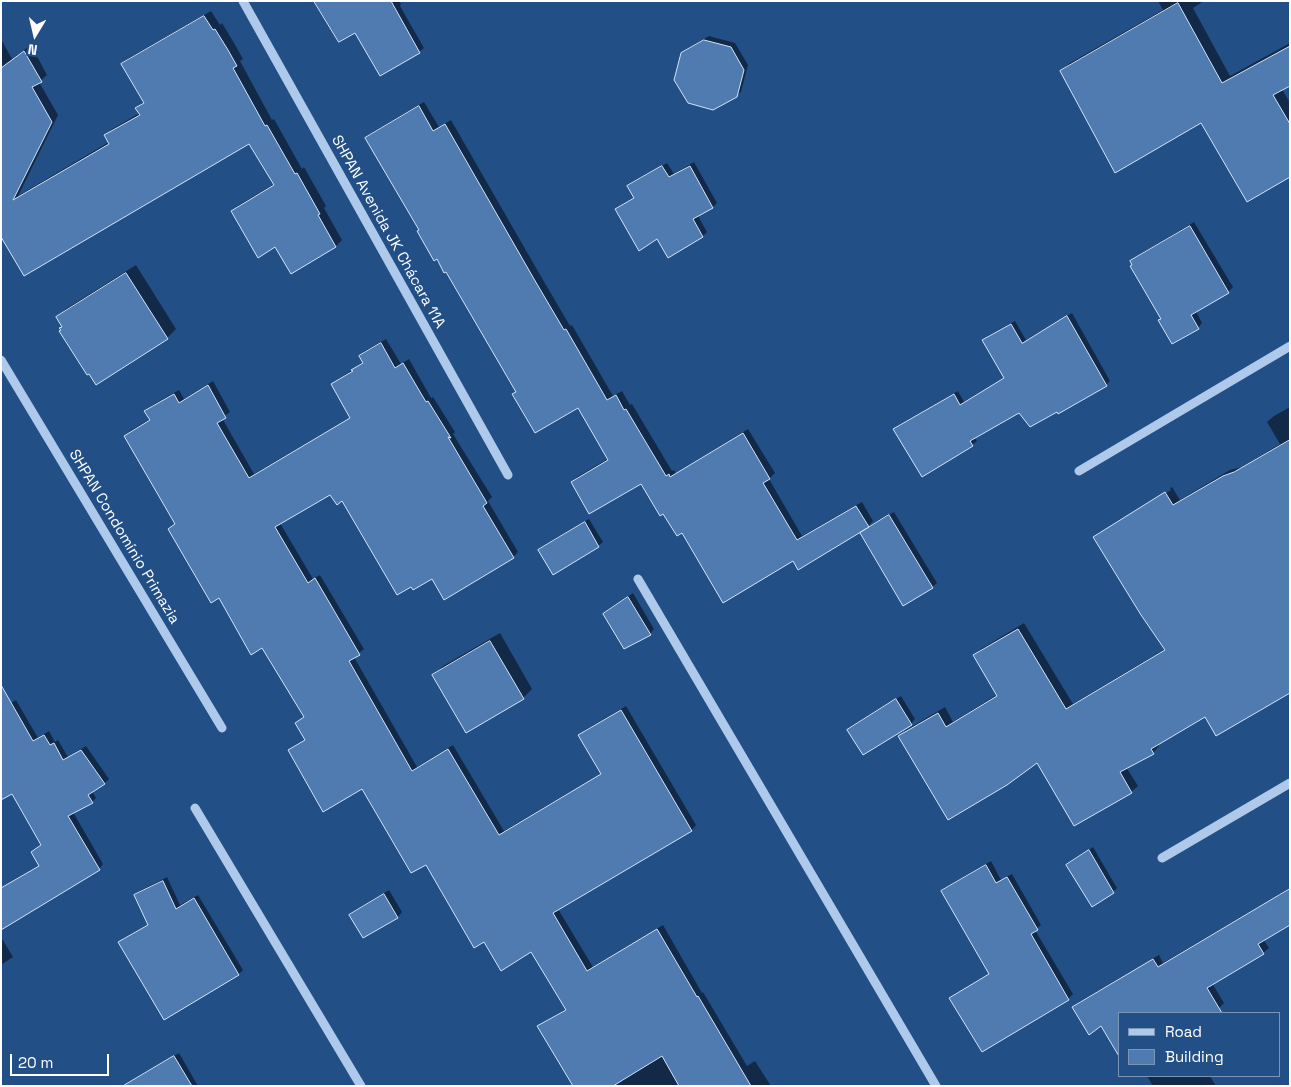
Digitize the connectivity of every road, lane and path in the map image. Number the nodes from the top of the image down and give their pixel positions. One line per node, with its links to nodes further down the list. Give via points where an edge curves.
1 (243, 1): 5 (street, SHPAN Avenida JK Chácara 11A)
2 (1290, 346): 4 (street)
3 (1, 360): 7 (street, SHPAN Condomínio Primazia)
4 (1080, 471)
5 (508, 475)
6 (638, 579): 12 (street)
7 (222, 728)
8 (1290, 783): 10 (street)
9 (195, 808): 11 (street)
10 (1162, 858)
11 (361, 1086)
12 (936, 1086)

